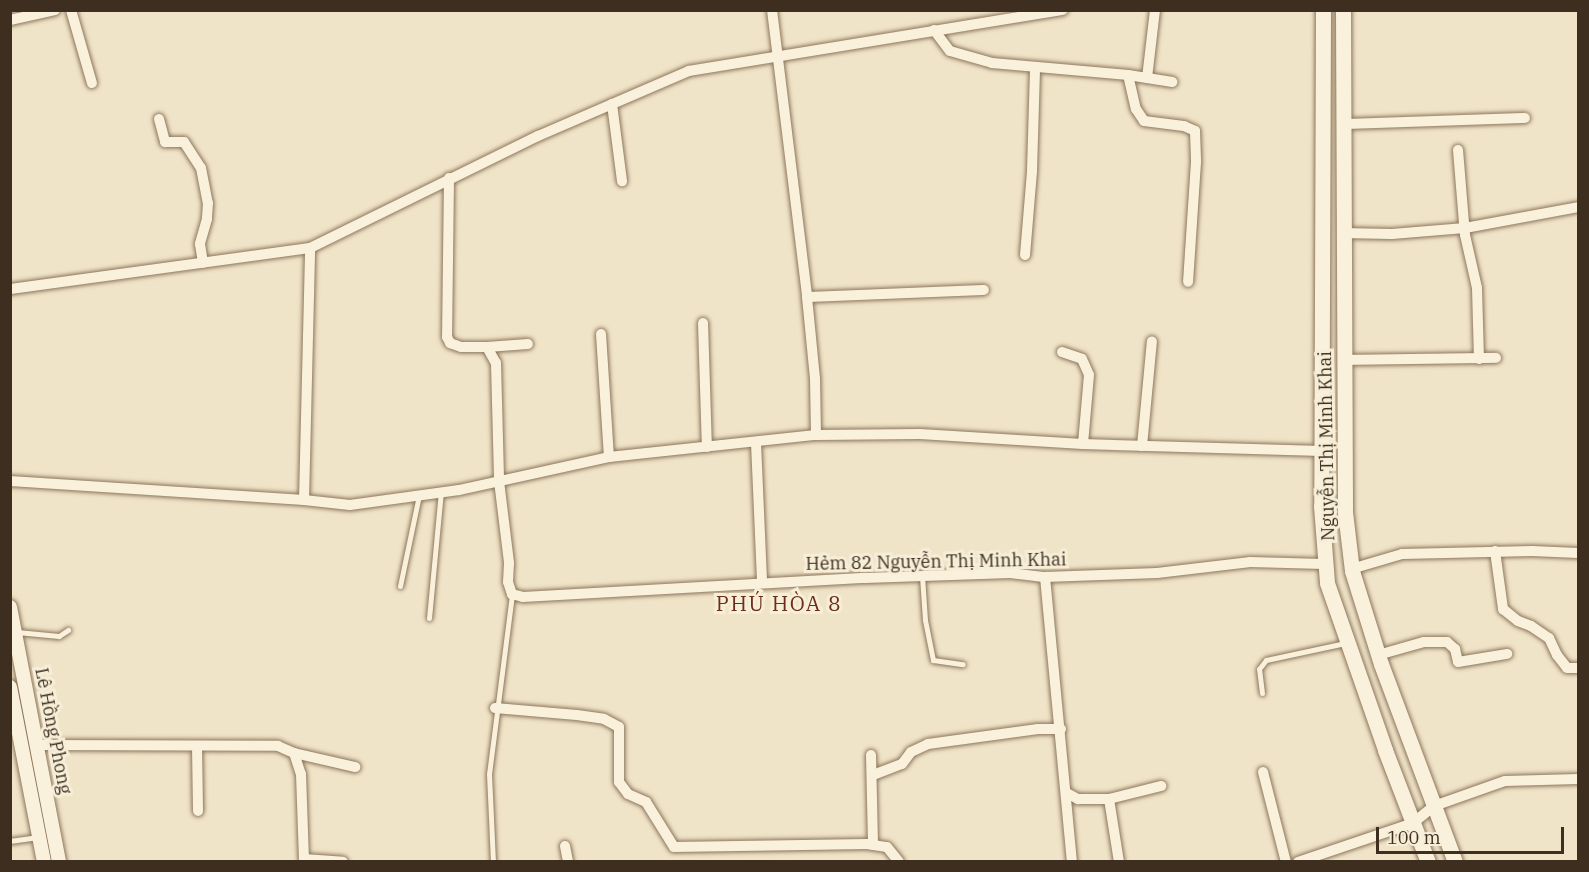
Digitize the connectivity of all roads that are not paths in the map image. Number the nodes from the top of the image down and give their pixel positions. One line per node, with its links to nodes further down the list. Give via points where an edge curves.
1 (55, 10): 8 (street)
2 (70, 10): 15 (street)
3 (772, 10): 10 (street)
4 (1063, 10): 9 (street)
5 (1155, 10): 13 (street)
6 (1323, 10): 47 (main road, Nguyễn Thị Minh Khai)
7 (1343, 10): 19 (main road, Nguyễn Thị Minh Khai)
8 (10, 20)
9 (934, 30): 10 (street); 11 (street, via 950,51 992,63)
10 (780, 56): 16 (street, via 689,71); 32 (street)
11 (1035, 68): 12 (street); 27 (street)
12 (1128, 75): 13 (street); 29 (street, via 1136,109 1144,121 1195,131)
13 (1147, 78): 14 (street)
14 (1172, 82)
15 (92, 83)
16 (612, 104): 21 (street); 22 (street)
17 (1525, 118): 19 (street)
18 (159, 119): 28 (street, via 165,142 184,142 201,168 208,203 200,244)
19 (1344, 124): 25 (main road, Nguyễn Thị Minh Khai)
20 (1458, 150): 24 (street)
21 (449, 178): 26 (street); 37 (street, via 447,337 450,344 460,347)
22 (622, 180)
23 (1578, 207): 24 (street)
24 (1465, 228): 25 (street, via 1392,234); 40 (street, via 1477,288)
25 (1342, 233): 41 (main road, Nguyễn Thị Minh Khai)
26 (310, 248): 28 (street); 53 (street)
27 (1025, 255)
28 (202, 263): 30 (street)
29 (1188, 282)
30 (10, 290)
31 (984, 290): 32 (street)
32 (807, 297): 42 (street)
33 (703, 323): 46 (street)
34 (601, 334): 48 (street)
35 (1152, 341): 45 (street)
36 (528, 344): 37 (street)
37 (487, 347): 50 (street, via 496,363)
38 (1062, 352): 44 (street, via 1082,359 1089,375)
39 (1496, 358): 40 (street)
40 (1479, 359): 41 (street)
41 (1344, 360): 57 (main road, Nguyễn Thị Minh Khai, via 1345,513)
42 (816, 435): 43 (street); 44 (street, via 920,434)
43 (756, 443): 46 (street); 60 (street)
44 (1083, 444): 45 (street)
45 (1142, 446): 47 (street)
46 (707, 447): 48 (street)
47 (1322, 451): 56 (main road, Nguyễn Thị Minh Khai)
48 (609, 457): 50 (street)
49 (10, 481): 53 (street)
50 (499, 481): 51 (street); 62 (street)
51 (441, 492): 52 (street); 64 (lane)
52 (419, 495): 53 (street, via 350,505); 61 (lane)
53 (304, 500)
54 (1495, 551): 55 (street); 57 (street, via 1402,554); 71 (street, via 1503,609 1550,638 1567,668)
55 (1578, 553)
56 (1324, 564): 59 (street, Hẻm 82 Nguyễn Thị Minh Khai, via 1250,562 1187,572); 67 (main road, Nguyễn Thị Minh Khai)
57 (1352, 571): 69 (main road, Nguyễn Thị Minh Khai)
58 (922, 576): 59 (street, Hẻm 82 Nguyễn Thị Minh Khai, via 1010,573); 60 (street, Hẻm 82 Nguyễn Thị Minh Khai); 70 (lane, via 926,630 933,660)
59 (1045, 577): 75 (street)
60 (762, 582): 62 (street, Hẻm 82 Nguyễn Thị Minh Khai, via 523,597)
61 (400, 586)
62 (512, 594): 74 (lane)
63 (10, 608): 66 (street, Lê Hồng Phong)
64 (429, 618)
65 (68, 630): 66 (lane, via 59,636)
66 (15, 632): 77 (street, Lê Hồng Phong)
67 (1346, 643): 73 (lane, via 1266,660 1259,669); 90 (main road, Nguyễn Thị Minh Khai)
68 (1507, 654): 69 (street, via 1458,662 1455,650 1447,642 1424,642)
69 (1378, 655): 88 (main road, Nguyễn Thị Minh Khai)
70 (963, 664)
71 (1578, 668)
72 (10, 687): 76 (street, Lê Hồng Phong)
73 (1262, 693)
74 (495, 708): 93 (street, via 586,716 619,727 619,782 628,794 646,802 674,846); 99 (lane, via 489,774)
75 (1061, 729): 83 (street, via 928,744 911,752 902,764); 86 (street)
76 (15, 735): 91 (street, Lê Hồng Phong)
77 (38, 745): 78 (street); 97 (street, Lê Hồng Phong)
78 (197, 746): 79 (street, via 278,746); 89 (street)
79 (294, 753): 81 (street); 95 (street, via 301,774)
80 (872, 755): 83 (street)
81 (355, 767)
82 (1263, 772): 104 (street)
83 (873, 775): 93 (street)
84 (1578, 779): 88 (street, via 1506,781)
85 (1161, 786): 87 (street)
86 (1067, 793): 87 (street, via 1078,799); 102 (street)
87 (1109, 798): 103 (street)
88 (1434, 806): 90 (street); 107 (main road, Nguyễn Thị Minh Khai)
89 (198, 811)
90 (1413, 823): 105 (street); 106 (main road, Nguyễn Thị Minh Khai)
91 (39, 837): 92 (lane); 96 (street, Lê Hồng Phong)
92 (10, 841)
93 (873, 845): 101 (street, via 887,847)
94 (565, 846): 100 (street)
95 (304, 860): 98 (street)
96 (44, 861)
97 (59, 861)
98 (343, 861)
99 (493, 861)
100 (568, 861)
101 (899, 861)
102 (1072, 861)
103 (1119, 861)
104 (1286, 861)
105 (1298, 861)
106 (1428, 861)
107 (1455, 861)

